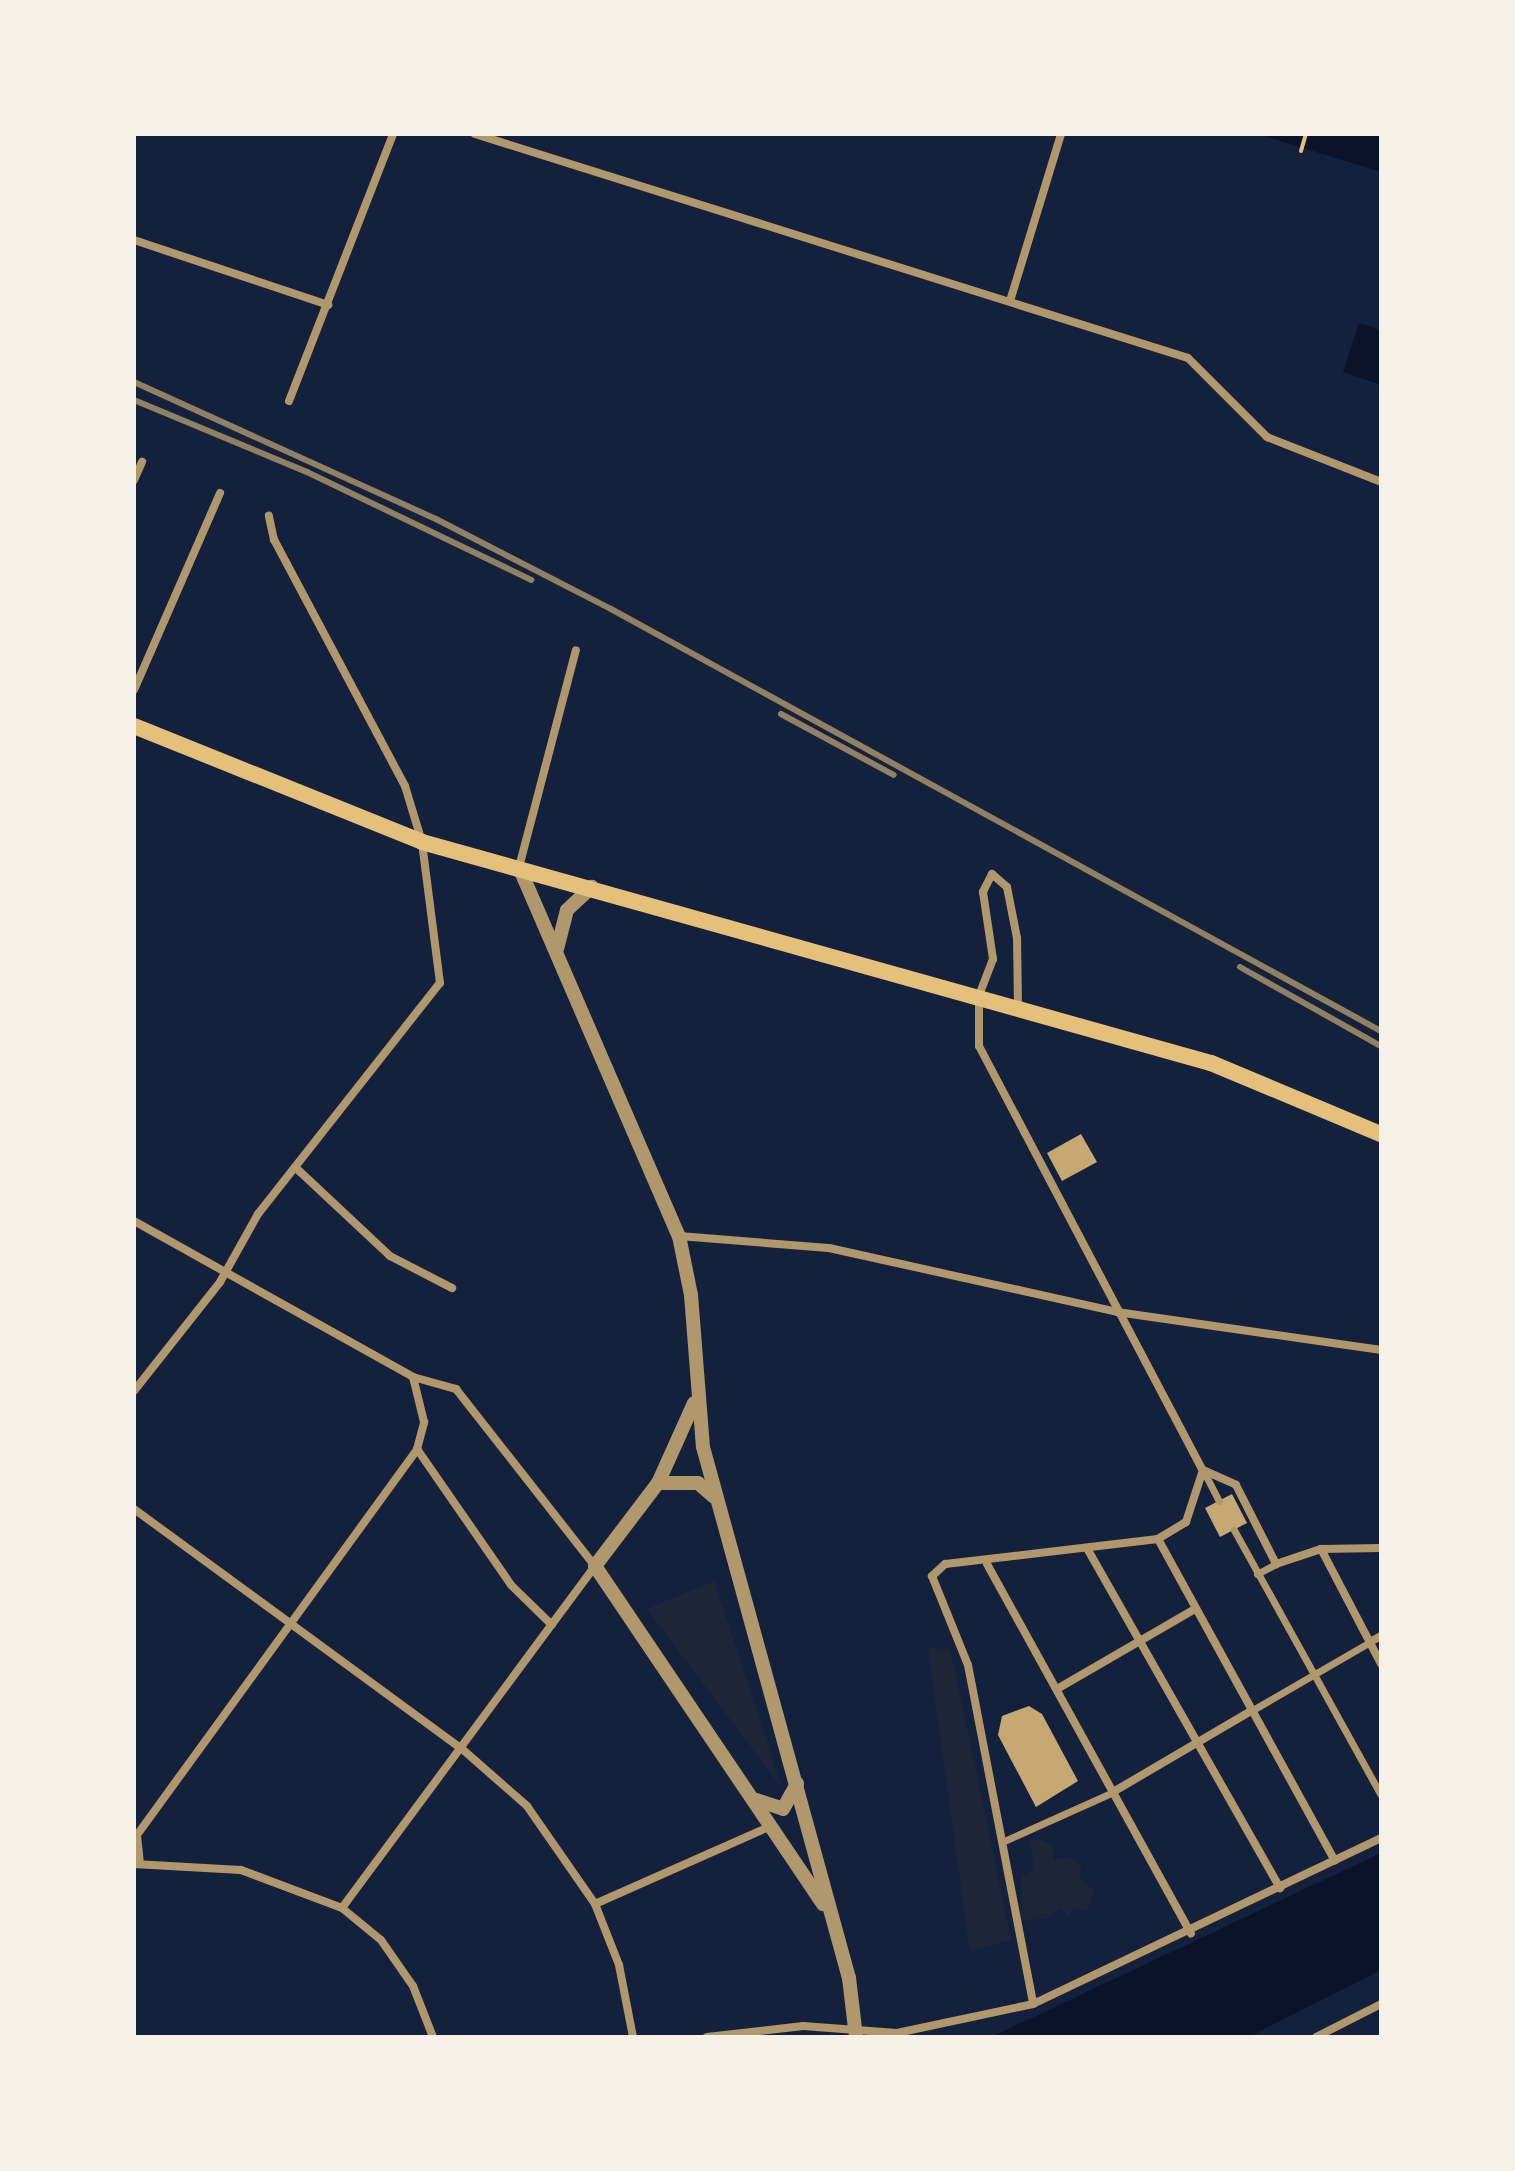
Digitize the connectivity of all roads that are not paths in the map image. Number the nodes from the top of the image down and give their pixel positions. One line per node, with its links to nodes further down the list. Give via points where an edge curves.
1 (393, 134): 6 (street)
2 (475, 134): 5 (street)
3 (1061, 134): 5 (street)
4 (134, 240): 6 (street)
5 (1010, 301): 10 (street, via 1206,370 1267,437)
6 (328, 305): 7 (street)
7 (289, 401)
8 (142, 462): 9 (street)
9 (134, 480)
10 (1381, 482)
11 (220, 493): 14 (street)
12 (269, 516): 16 (street, via 274,540 405,786)
13 (576, 650): 17 (street)
14 (134, 690)
15 (134, 726): 16 (main road)
16 (422, 842): 17 (main road); 23 (street, via 440,983)
17 (519, 867): 18 (main road); 19 (street)
18 (592, 887): 19 (street, via 567,910); 20 (main road)
19 (557, 953): 25 (street)
20 (979, 996): 21 (main road); 21 (street, via 993,959 984,883 998,874 1017,938); 28 (street, via 979,1046)
21 (1018, 1007): 22 (main road, via 1224,1068)
22 (1381, 1134)
23 (295, 1167): 26 (street, via 258,1214); 27 (street, via 390,1256)
24 (134, 1221): 26 (street)
25 (679, 1236): 28 (street, via 829,1248); 32 (street, via 691,1295)
26 (226, 1272): 30 (street); 31 (street)
27 (452, 1288)
28 (1117, 1312): 29 (street); 34 (street)
29 (1381, 1350)
30 (413, 1377): 33 (street, via 424,1422); 46 (street, via 456,1389 482,1414)
31 (134, 1391)
32 (695, 1399): 35 (street); 36 (street)
33 (417, 1449): 49 (street); 50 (street, via 511,1585)
34 (1203, 1470): 37 (street); 40 (street, via 1186,1522); 45 (street, via 1236,1485)
35 (658, 1483): 36 (street, via 679,1479); 46 (street)
36 (714, 1497): 60 (street)
37 (1219, 1501)
38 (134, 1509): 49 (street)
39 (1234, 1530): 47 (street)
40 (1158, 1539): 43 (street); 48 (street)
41 (1381, 1548): 42 (street)
42 (1321, 1549): 45 (street); 53 (street)
43 (1088, 1550): 44 (street); 52 (street)
44 (987, 1564): 56 (street); 67 (street, via 945,1564 932,1576 968,1665)
45 (1276, 1564): 47 (street)
46 (595, 1566): 50 (street); 63 (street)
47 (1257, 1574): 55 (street)
48 (1195, 1609): 52 (street); 57 (street)
49 (289, 1622): 59 (street); 65 (street)
50 (552, 1625): 59 (street)
51 (1381, 1636): 53 (street)
52 (1139, 1641): 56 (street); 58 (street)
53 (1370, 1642): 54 (street); 55 (street)
54 (1381, 1664)
55 (1314, 1675): 57 (street); 62 (street)
56 (1057, 1689): 61 (street)
57 (1251, 1711): 58 (street); 68 (street)
58 (1198, 1743): 61 (street); 70 (street)
59 (461, 1748): 71 (street, via 527,1806); 72 (street)
60 (797, 1784): 63 (street, via 783,1809); 73 (street)
61 (1113, 1792): 67 (street); 74 (street)
62 (1381, 1795)
63 (752, 1798): 64 (street)
64 (771, 1826): 71 (street); 73 (street)
65 (135, 1834): 69 (street)
66 (1381, 1838): 68 (street)
67 (1002, 1842): 75 (street)
68 (1335, 1861): 70 (street)
69 (137, 1864): 72 (street, via 241,1870)
70 (1280, 1888): 74 (street)
71 (595, 1904): 79 (street, via 619,1965)
72 (342, 1908): 78 (street, via 389,1951 413,1986)
73 (830, 1914): 77 (street)
74 (1191, 1933): 75 (street)
75 (1033, 2004): 77 (street, via 897,2033)
76 (1381, 2004): 81 (street)
77 (856, 2034): 80 (street, via 803,2026)
78 (433, 2037)
79 (633, 2037)
80 (707, 2037)
81 (1316, 2037)

